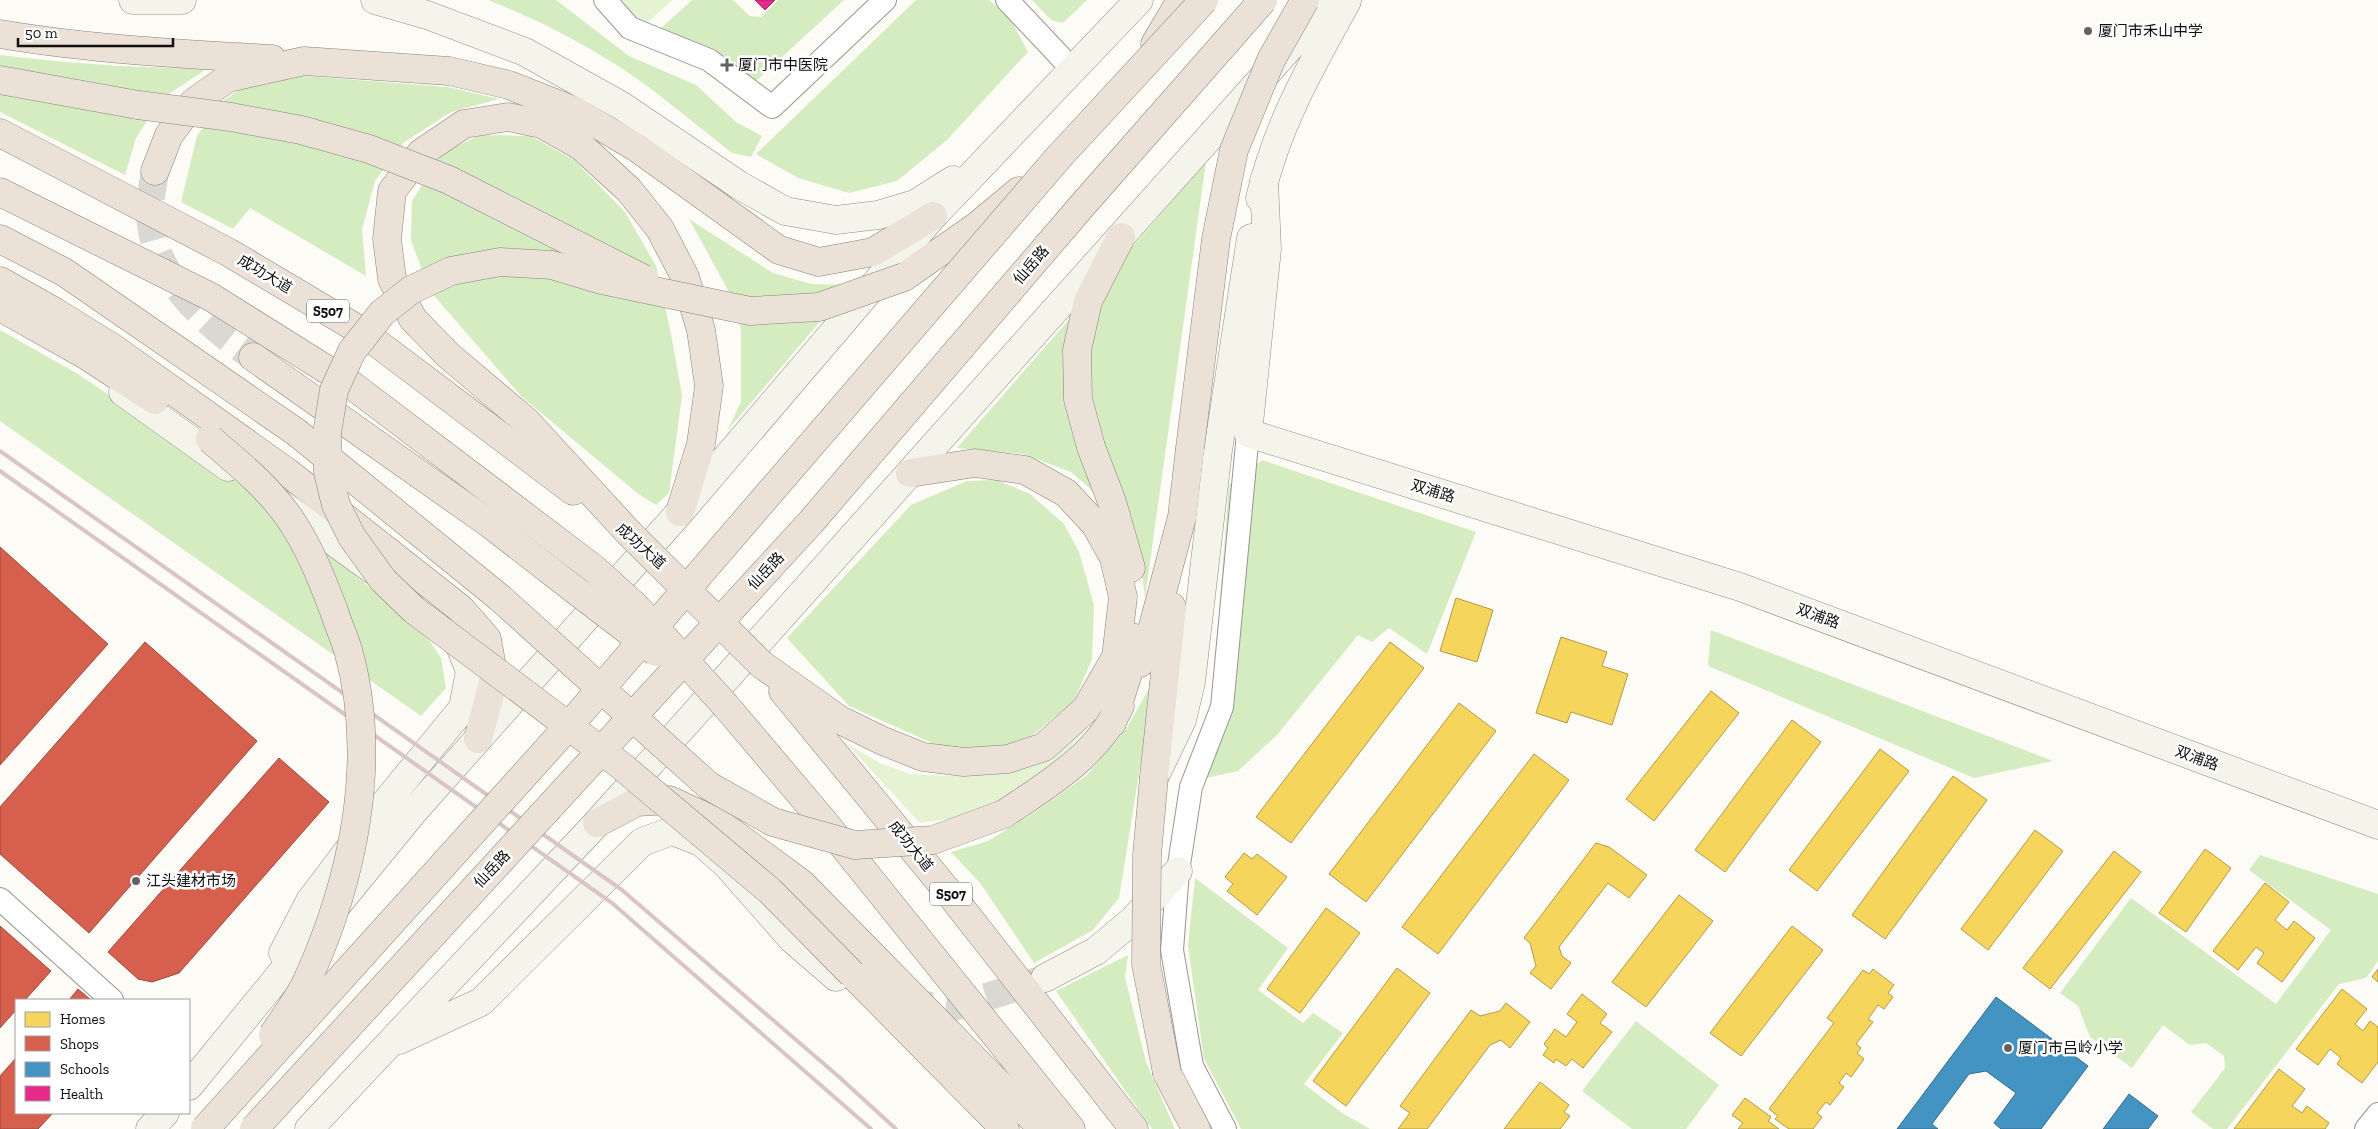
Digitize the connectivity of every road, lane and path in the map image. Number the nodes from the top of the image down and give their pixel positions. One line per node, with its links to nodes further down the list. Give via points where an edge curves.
1 (133, 0): 2 (main road)
2 (182, 0)
3 (374, 0): 21 (main road, via 427,15 525,52 622,106 739,185 785,211 836,220 878,215 915,204)
4 (605, 0): 5 (street, via 630,28 709,60 772,107)
5 (884, 0)
6 (1006, 0): 16 (street)
7 (1138, 0): 16 (main road)
8 (1181, 0): 17 (highway)
9 (1204, 0): 17 (highway, bridge)
10 (1263, 0): 58 (highway, 仙岳路, bridge, via 811,522)
11 (1305, 0): 36 (highway, bridge, via 1271,60 1234,150 1216,239)
12 (1332, 0): 26 (main road)
13 (1348, 0): 23 (main road, via 1316,55 1287,116)
14 (0, 34): 15 (highway, via 56,43 167,53)
15 (304, 60): 22 (highway, via 228,78 194,102 169,135); 25 (highway, via 449,71 508,85 559,104 638,148 779,250 819,262 873,252)
16 (1072, 69): 21 (main road)
17 (1135, 76): 20 (highway, bridge)
18 (0, 80): 29 (highway, bridge, via 301,130 369,149 449,180)
19 (0, 133): 37 (highway, 成功大道 / S507, via 228,252 361,331)
20 (1058, 158): 29 (highway, bridge, via 978,226 896,280 819,307 750,311); 53 (highway, bridge, via 573,721)
21 (982, 162): 25 (main road)
22 (155, 171)
23 (1264, 181): 33 (main road, via 1267,249); 42 (main road, via 1249,247 1218,450 1192,682 1182,720)
24 (0, 192): 39 (highway, bridge, via 211,297 353,386 593,568 635,606)
25 (933, 216): 35 (main road)
26 (1121, 237): 34 (main road); 40 (highway, via 1088,301 1077,350 1078,398 1131,568 1138,619 1133,658)
27 (0, 240): 40 (highway, bridge, via 64,272 296,432 500,598 709,786 773,822 855,845 933,840 1004,814 1067,772)
28 (0, 281): 41 (highway, via 113,348 287,472 461,609 487,639 494,679)
29 (678, 297): 47 (highway, bridge, via 552,265 500,262 451,271 411,290 382,313 352,351 334,390 327,433 328,472 336,505 352,537 378,573 414,610 627,771 770,891)
30 (0, 307): 53 (highway, bridge, via 147,394 255,476 288,516 309,554 328,594 348,651 360,742 360,792 354,840 334,913 306,982)
31 (0, 316): 50 (main road, via 95,372 452,626 470,671 463,708 310,901)
32 (253, 357): 39 (highway, bridge, via 490,524)
33 (1248, 433): 44 (main road, 双浦路, via 1740,587); 45 (street, via 1222,707 1191,787)
34 (910, 473): 38 (highway, via 975,463 1025,470 1066,493 1095,524 1114,558 1123,597 1116,657 1086,709 1044,747 1008,759 964,762 923,757 840,720); 43 (main road)
35 (680, 512): 37 (highway, via 700,444 709,386 701,330 685,277 660,228 630,190 582,146 542,124 508,117 464,124 421,153 392,191 387,239 392,279 413,318 448,355 527,422); 41 (main road)
36 (1182, 517): 40 (highway, via 1148,645); 42 (highway)
37 (628, 532): 38 (highway, 成功大道 / S507, bridge)
38 (761, 664): 63 (highway, 成功大道 / S507, via 954,899)
39 (726, 706): 62 (highway, via 824,822)
40 (1112, 723)
41 (478, 739): 50 (main road, via 414,811)
42 (1154, 777): 64 (highway, bridge, via 1147,855 1146,964 1167,1072)
43 (597, 823): 51 (main road); 61 (highway, via 637,802 670,800 719,823 801,883)
44 (2378, 825)
45 (1178, 871): 48 (main road, via 1134,920 1096,952); 65 (street, via 1172,950 1192,1066)
46 (0, 899): 49 (street)
47 (844, 975): 51 (main road, via 792,939 727,865 701,842 672,831 642,842 482,1002); 60 (highway)
48 (1045, 978)
49 (111, 999)
50 (254, 1009): 52 (main road)
51 (386, 1046): 59 (main road)
52 (190, 1085)
53 (234, 1098): 57 (highway, bridge)
54 (164, 1114): 56 (main road)
55 (2378, 1114): 66 (street)
56 (150, 1129)
57 (206, 1129)
58 (254, 1129)
59 (309, 1129)
60 (1005, 1129)
61 (1043, 1129)
62 (1071, 1129)
63 (1134, 1129)
64 (1196, 1129)
65 (1225, 1129)
66 (2366, 1129)

